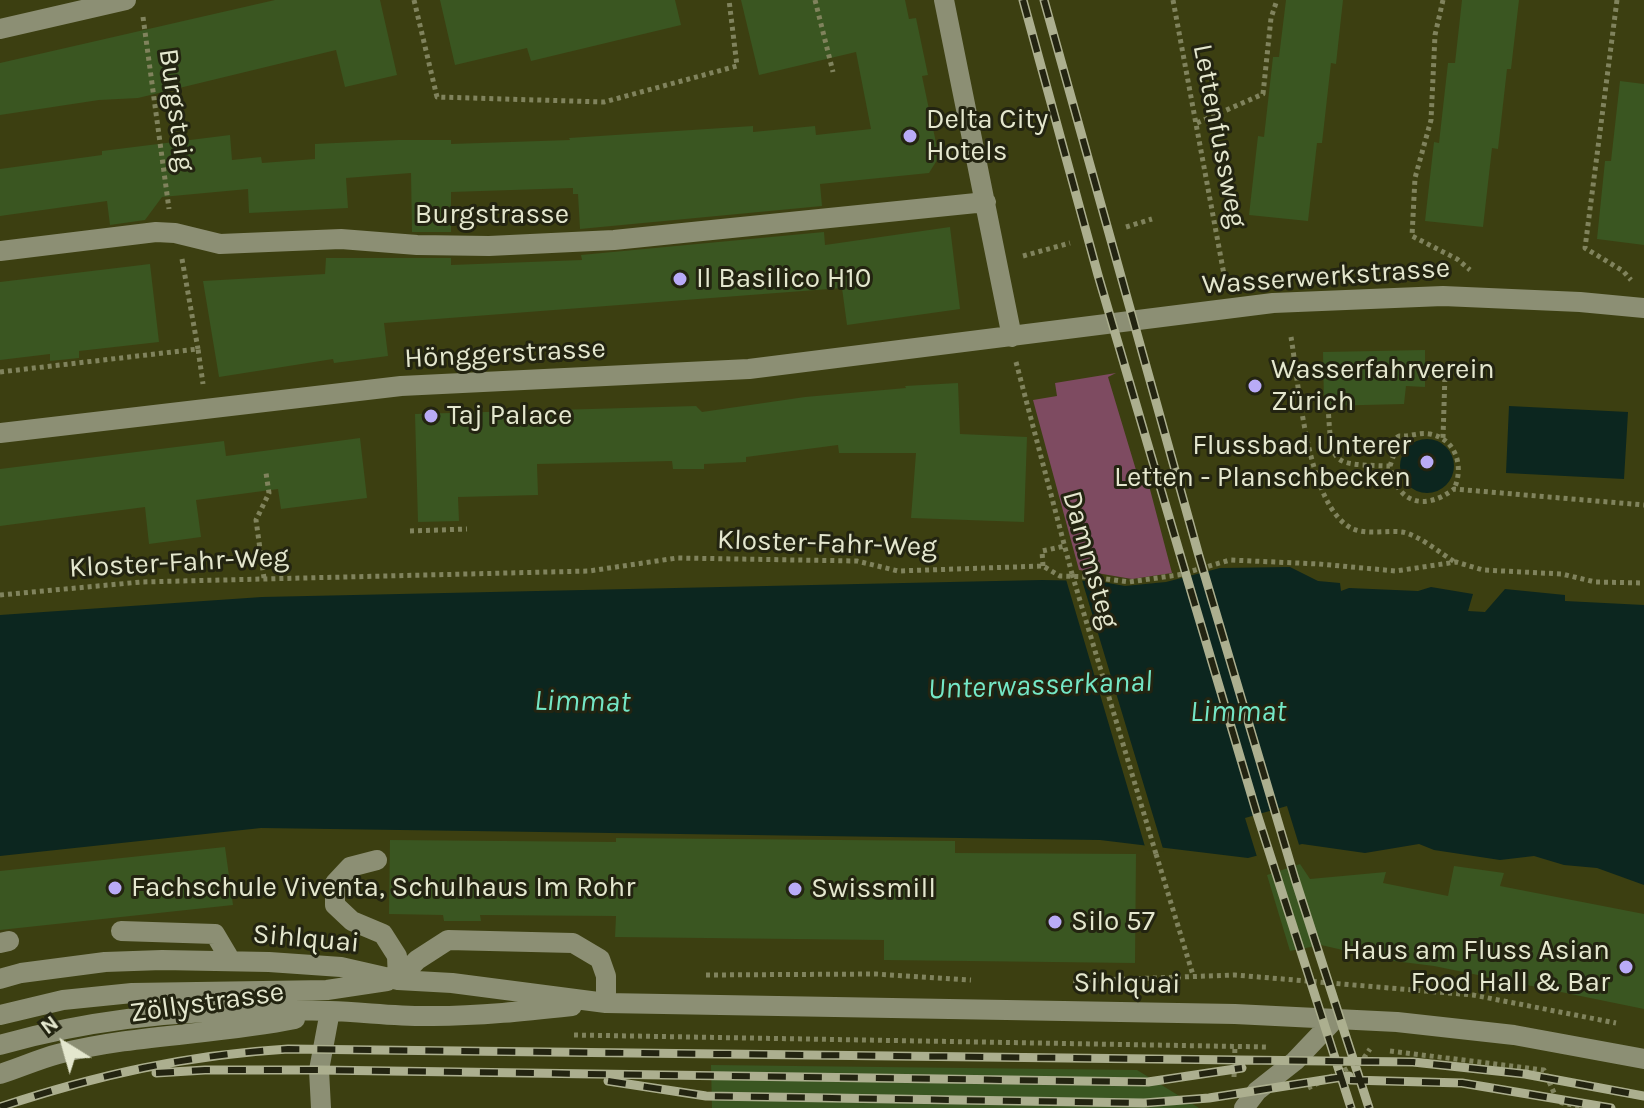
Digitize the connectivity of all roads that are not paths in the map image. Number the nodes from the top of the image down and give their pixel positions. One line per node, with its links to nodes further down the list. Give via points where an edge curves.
1 (126, 0): 3 (street)
2 (944, 0): 4 (street)
3 (0, 29)
4 (986, 202): 5 (street, Burgstrasse, via 577,243 437,246 341,239 220,244 156,232); 7 (street)
5 (0, 251)
6 (1644, 308): 7 (street, Wasserwerkstrasse, via 1488,297 1344,299)
7 (1012, 337): 8 (street, Hönggerstrasse, via 749,369 401,386)
8 (0, 433)
9 (377, 860): 13 (street, via 350,867 335,883 335,905 352,921 383,934 397,956)
10 (121, 931): 11 (street, via 215,934)
11 (231, 961): 12 (street, Sihlquai, via 105,962); 13 (street, Sihlquai, via 341,967)
12 (0, 979)
13 (398, 980): 14 (street, Sihlquai); 14 (street, via 448,940 573,943 600,959); 16 (street, via 327,990 104,996)
14 (606, 1003): 15 (street, Sihlquai, via 431,1016); 17 (street, Sihlquai)
15 (330, 1011): 18 (street, via 173,1014 78,1025); 20 (street, Zöllystrasse, via 58,1054); 21 (street, via 319,1070)
16 (0, 1015)
17 (1334, 1020): 19 (street, Sihlquai, via 1514,1035); 22 (street)
18 (0, 1045)
19 (1644, 1059)
20 (0, 1074)
21 (321, 1108)
22 (1244, 1108)

